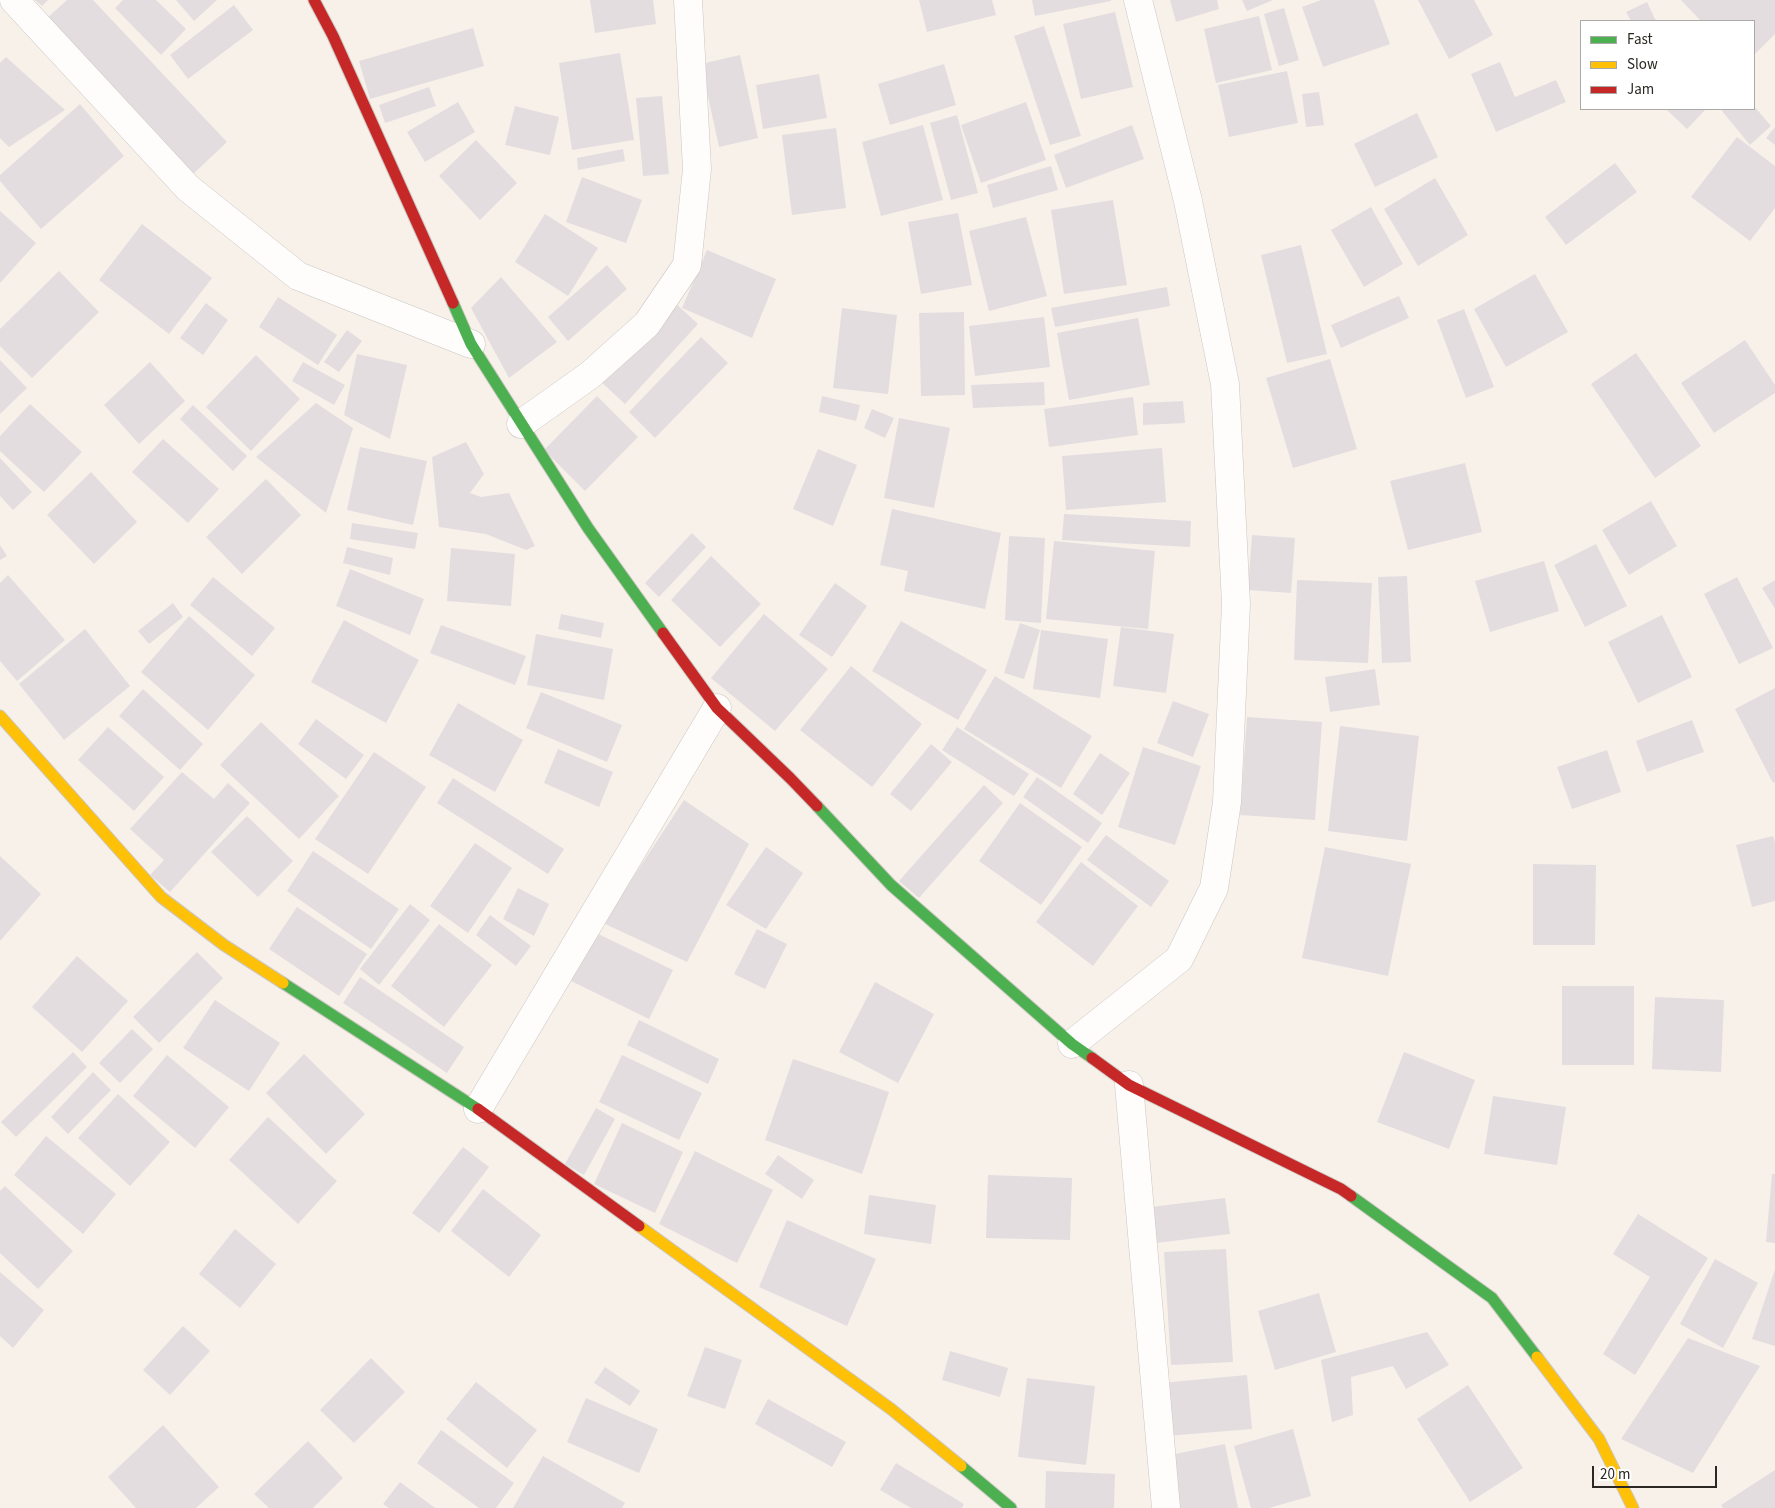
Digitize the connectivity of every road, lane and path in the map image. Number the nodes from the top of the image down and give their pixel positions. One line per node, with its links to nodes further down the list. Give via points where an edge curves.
1 (14, 0): 5 (street, via 188,188 298,276)
2 (314, 0): 5 (street)
3 (688, 0): 6 (street, via 697,169 687,265 648,324 590,375)
4 (1138, 0): 9 (street, via 1188,201 1225,384 1236,604 1227,802 1214,888 1179,959)
5 (471, 344): 6 (street)
6 (521, 424): 7 (street, via 588,528)
7 (717, 708): 9 (street, via 790,778 891,885); 11 (street)
8 (0, 716): 11 (street, via 160,897 224,945)
9 (1072, 1044): 10 (street)
10 (1129, 1085): 13 (street); 14 (street, via 1341,1189 1492,1298 1599,1439)
11 (478, 1109): 12 (street, via 890,1409)
12 (1011, 1508)
13 (1166, 1508)
14 (1633, 1508)

